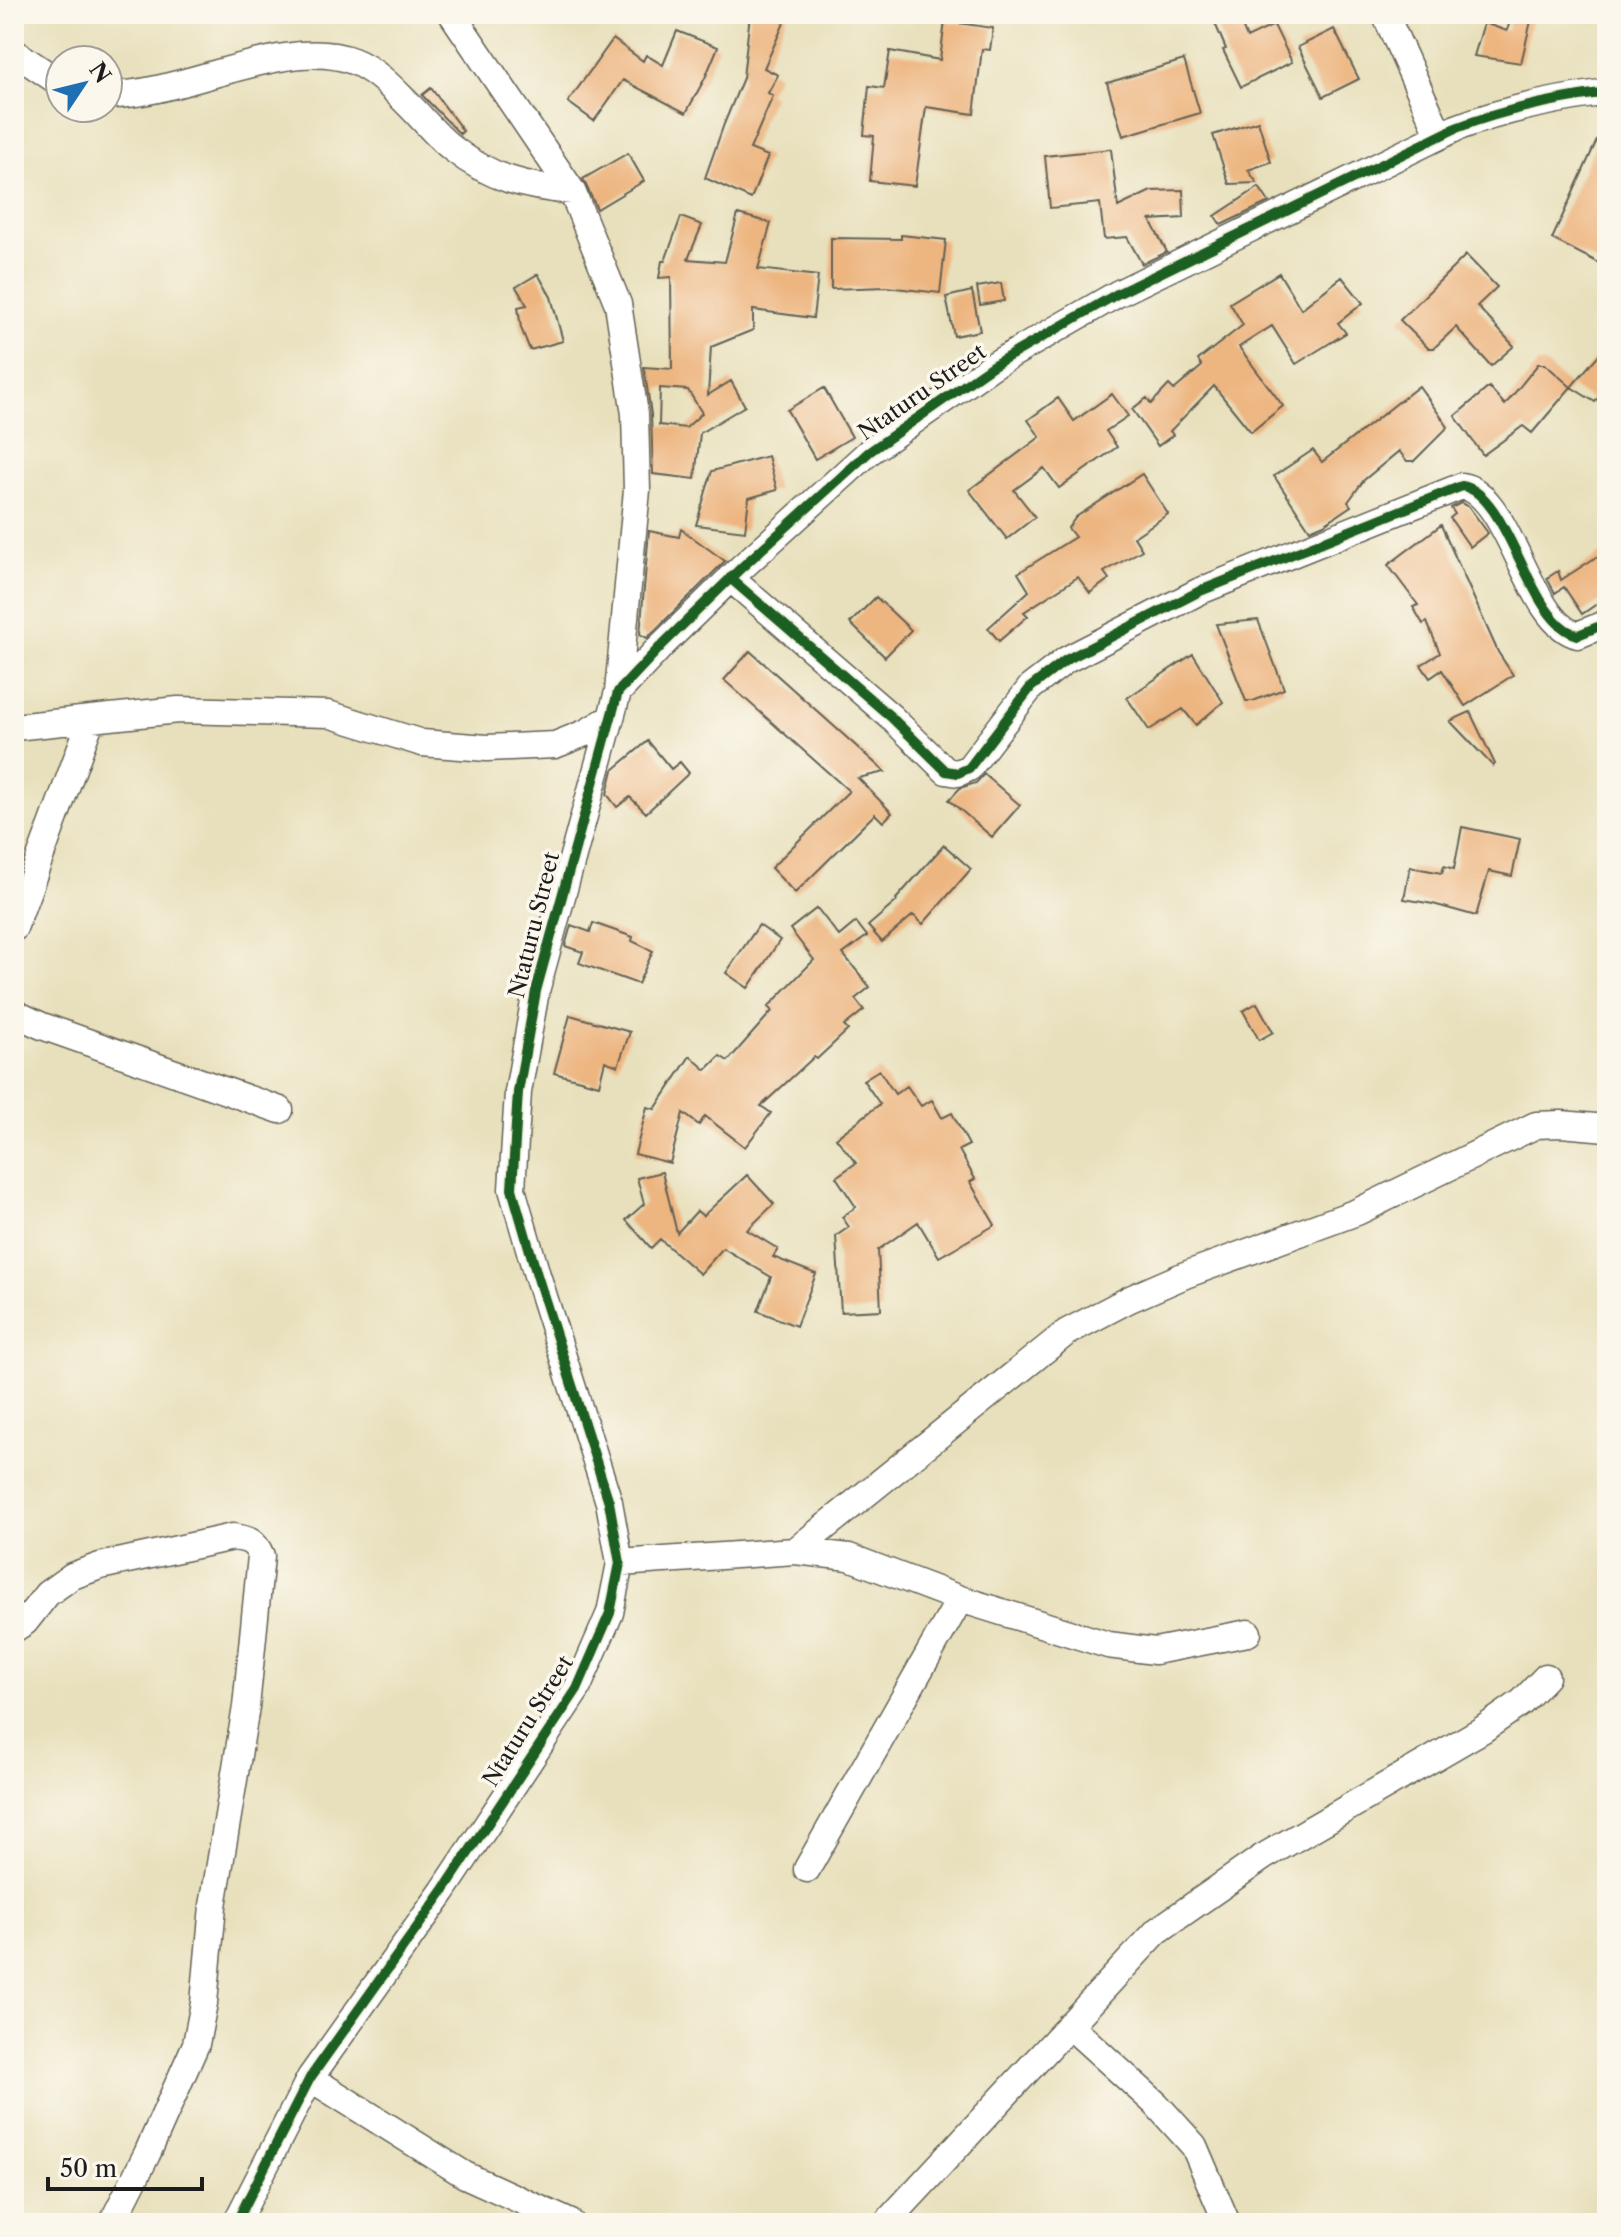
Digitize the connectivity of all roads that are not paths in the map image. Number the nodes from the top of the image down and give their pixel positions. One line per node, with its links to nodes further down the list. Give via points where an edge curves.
1 (452, 14): 8 (street)
2 (1385, 14): 7 (street)
3 (14, 52): 4 (street)
4 (44, 72)
5 (1607, 92): 7 (street, Ntaturu Street, via 1493,114)
6 (124, 94): 8 (street, via 160,91 271,60 325,54 354,61 380,77 452,149 497,176 531,188)
7 (1440, 136): 9 (street, Ntaturu Street, via 1117,294 992,366 869,452)
8 (572, 191): 11 (street, via 618,304 635,414 637,490)
9 (730, 578): 10 (street, via 953,773 969,768 1031,687 1066,660 1200,591 1462,486 1477,491 1490,505 1559,626 1578,635); 11 (street, Ntaturu Street)
10 (1607, 623)
11 (618, 692): 12 (street, Ntaturu Street)
12 (609, 719): 13 (street, via 555,745 487,748 422,743 328,714 178,710); 20 (street, Ntaturu Street, via 536,991 518,1092 512,1189 609,1502)
13 (91, 720): 14 (street); 15 (street)
14 (14, 727)
15 (14, 928)
16 (14, 1013): 17 (street)
17 (280, 1110)
18 (1607, 1128): 19 (street, via 1536,1125 1357,1212 1130,1299 1067,1332)
19 (795, 1551): 20 (street); 21 (street, via 849,1557)
20 (620, 1563): 27 (street, Ntaturu Street, via 610,1613 577,1689)
21 (960, 1599): 23 (street, via 1108,1645 1155,1651); 25 (street)
22 (14, 1629): 28 (street, via 47,1594 72,1576 100,1566 233,1537 249,1539 261,1556 246,1707 196,2044)
23 (1248, 1633)
24 (1546, 1677): 26 (street, via 1482,1730 1263,1857 1157,1931)
25 (807, 1869)
26 (1069, 2025): 31 (street); 32 (street, via 1194,2146)
27 (310, 2078): 29 (street, Ntaturu Street); 30 (street, via 465,2175)
28 (112, 2223)
29 (236, 2223)
30 (571, 2223)
31 (886, 2223)
32 (1227, 2223)

